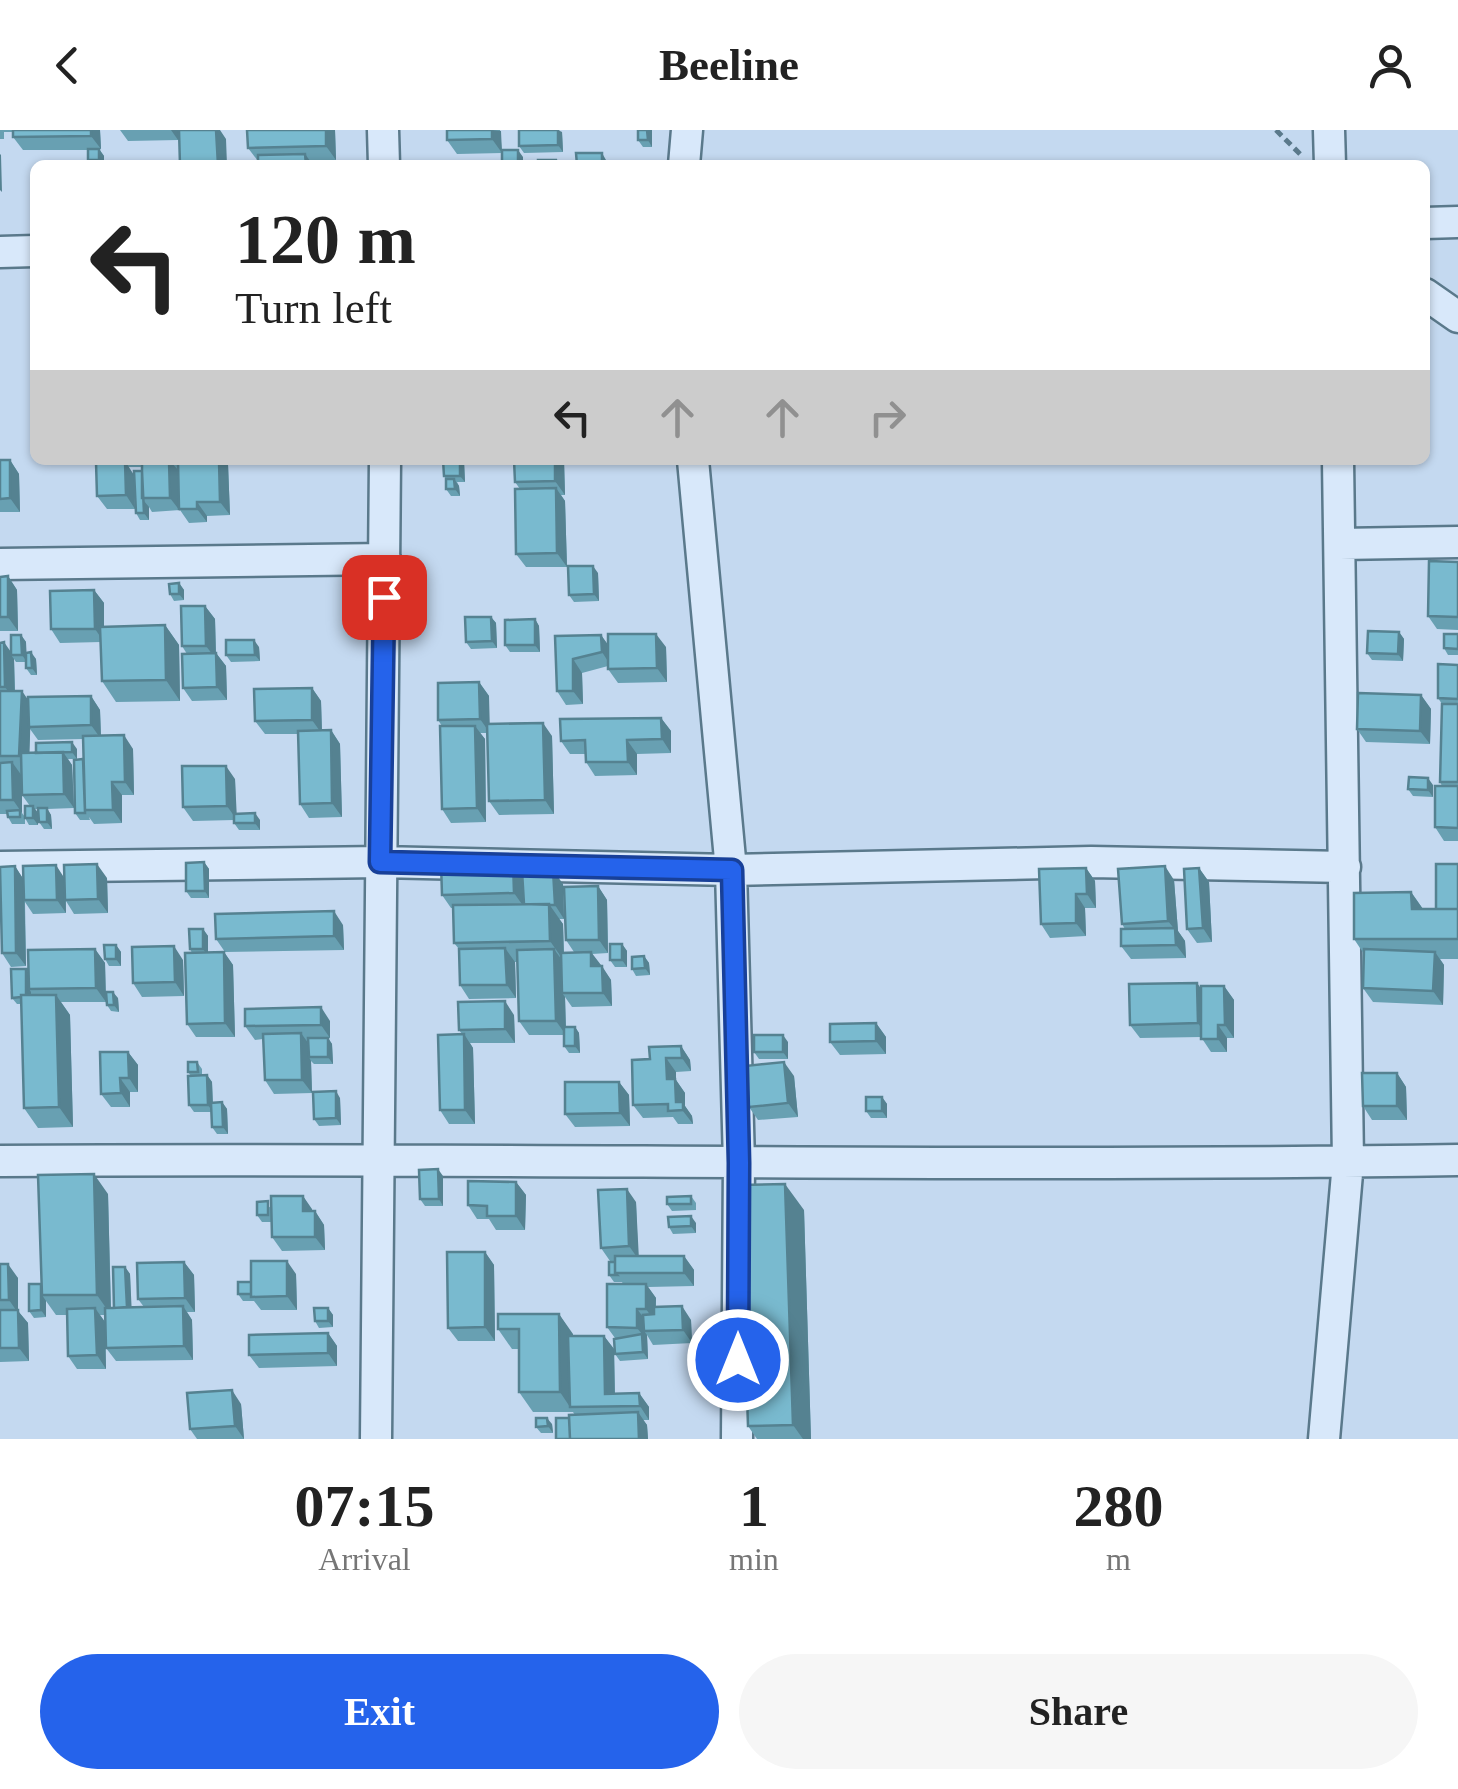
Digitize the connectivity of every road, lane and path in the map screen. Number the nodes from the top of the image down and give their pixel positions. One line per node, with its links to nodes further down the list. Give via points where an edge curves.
1 (383, 130): 5 (street)
2 (687, 130): 6 (street)
3 (1276, 130): 7 (path)
4 (1330, 130): 8 (street)
5 (384, 160)
6 (684, 160)
7 (1307, 160)
8 (1330, 160)
9 (1458, 222): 10 (street)
10 (1430, 223)
11 (30, 251): 12 (street)
12 (0, 252)
13 (1430, 297): 14 (street)
14 (1458, 317)
15 (385, 465): 20 (street)
16 (693, 465): 25 (street)
17 (1338, 465): 19 (street)
18 (1458, 542): 19 (street)
19 (1340, 544): 24 (street)
20 (385, 559): 21 (street); 22 (street)
21 (0, 564)
22 (380, 862): 23 (street); 25 (street); 26 (street)
23 (0, 867)
24 (1345, 868): 25 (street, via 1091,862); 29 (street)
25 (732, 870): 30 (street)
26 (376, 1158): 28 (street); 30 (street); 31 (street)
27 (1458, 1160): 29 (street)
28 (0, 1161)
29 (1348, 1162): 30 (street); 33 (street)
30 (739, 1163): 32 (street)
31 (376, 1439)
32 (737, 1439)
33 (1324, 1439)

